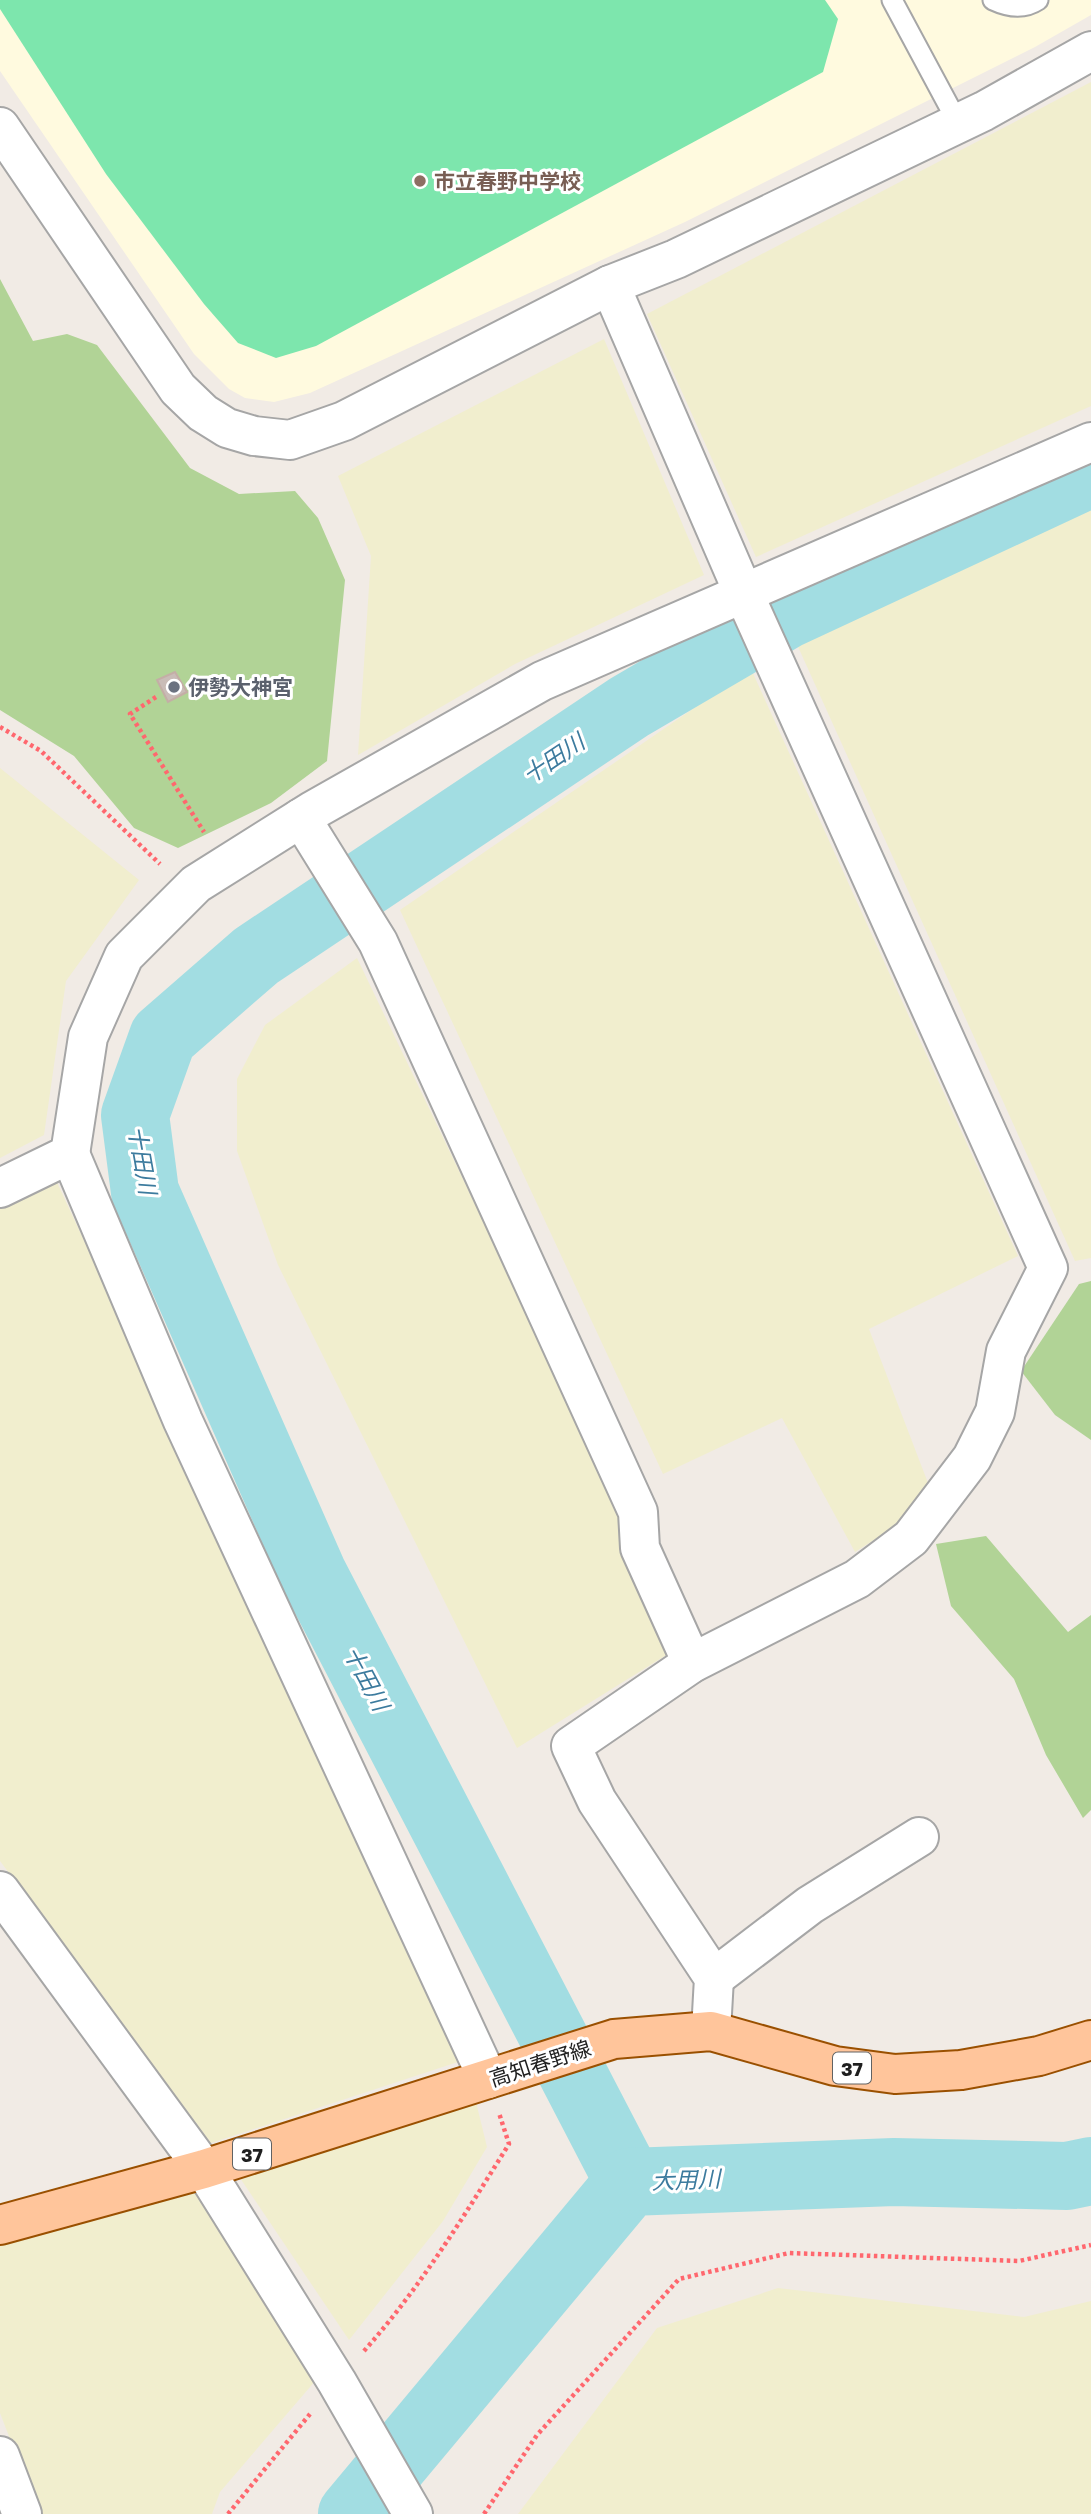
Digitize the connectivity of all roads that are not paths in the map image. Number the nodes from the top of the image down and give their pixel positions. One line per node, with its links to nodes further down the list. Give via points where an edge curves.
1 (892, 0): 5 (lane)
2 (993, 0): 3 (lane, via 1008,7)
3 (1038, 0)
4 (1091, 51): 5 (street)
5 (958, 123): 7 (street, via 676,259)
6 (0, 127): 7 (street, via 178,389 203,414 254,436 290,440 345,421)
7 (610, 285): 9 (street)
8 (1091, 442): 9 (street)
9 (743, 592): 10 (street, via 542,681); 13 (street, via 1048,1269 1006,1352 995,1412 984,1435 972,1458 911,1538 858,1579)
10 (301, 818): 11 (street, via 190,890 124,956 88,1037); 13 (street, via 378,942 638,1512 640,1548)
11 (70, 1154): 12 (street); 19 (street, via 183,1421)
12 (0, 1188)
13 (692, 1663): 16 (street, via 571,1746 597,1801)
14 (919, 1838): 16 (street, via 810,1905)
15 (0, 1891): 20 (street)
16 (714, 1978): 17 (street)
17 (711, 2031): 18 (main road, 高知春野線 / 37, via 835,2066 895,2074 961,2070 1039,2056); 19 (main road, 高知春野線 / 37, via 614,2039)
18 (1091, 2040)
19 (495, 2077): 20 (main road, 高知春野線 / 37)
20 (204, 2169): 21 (main road, 高知春野線 / 37); 24 (street)
21 (0, 2225)
22 (0, 2456): 23 (street)
23 (22, 2514)
24 (413, 2514)

